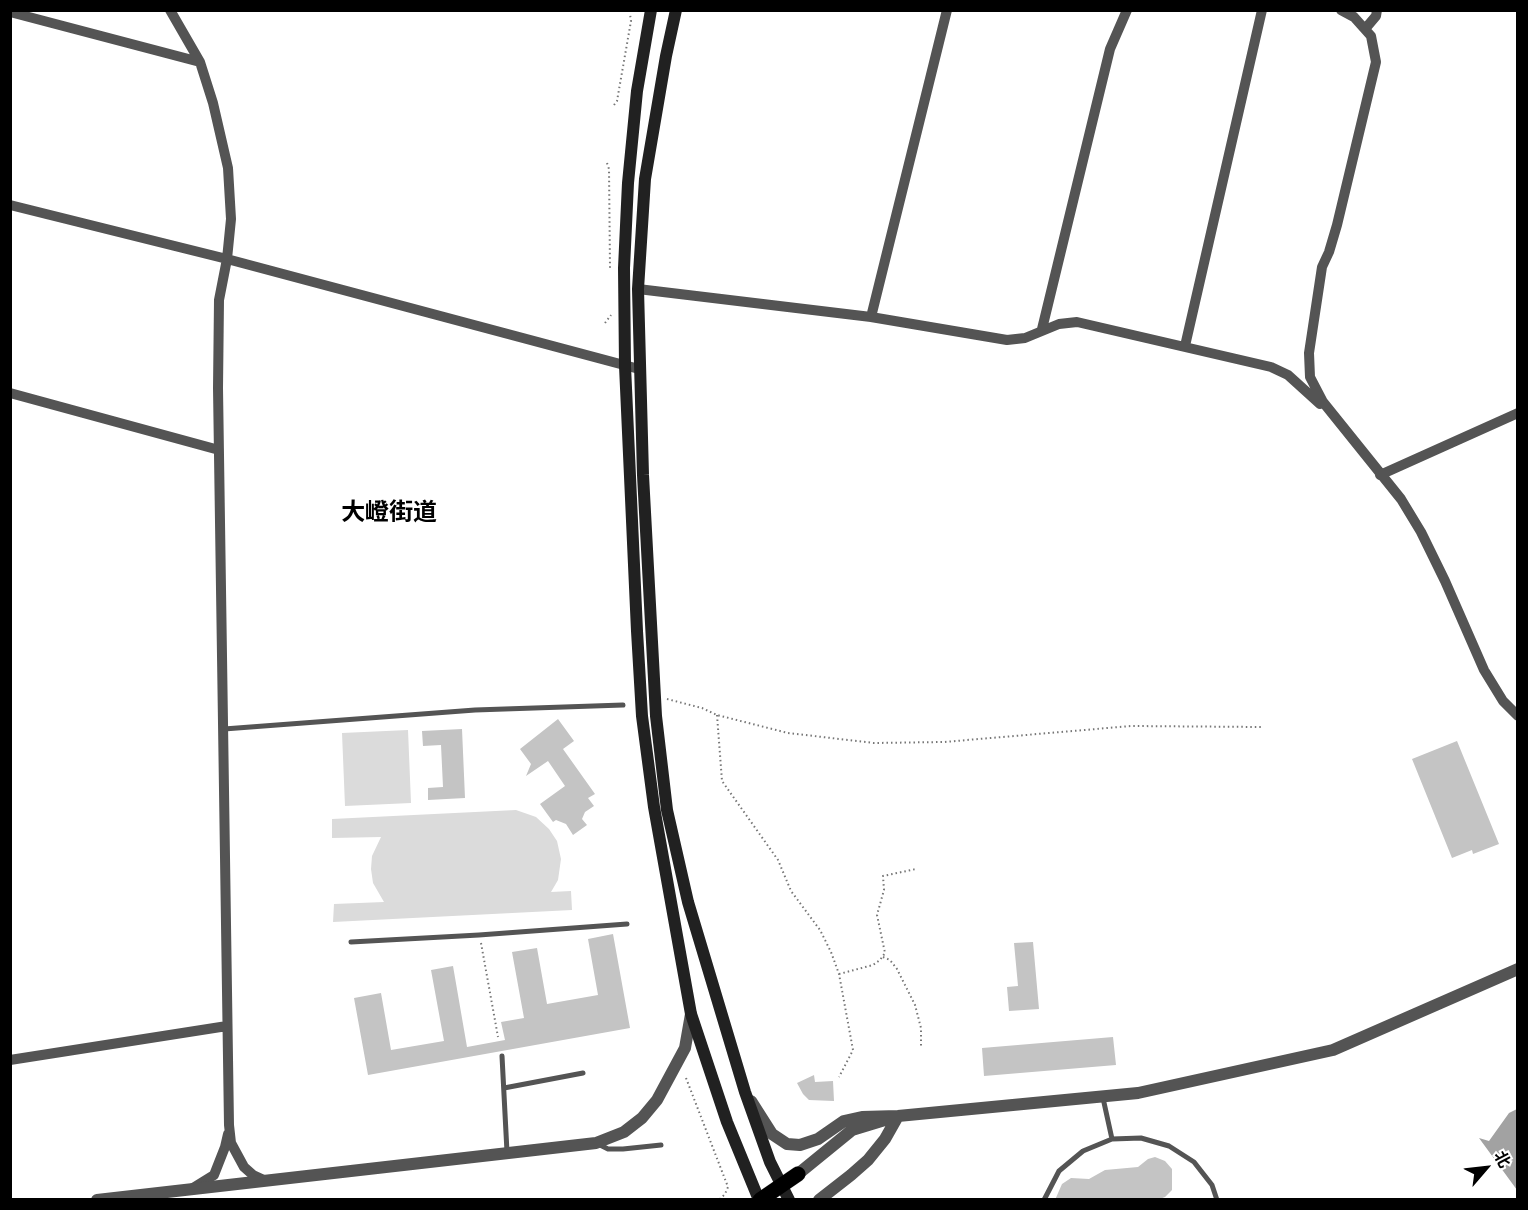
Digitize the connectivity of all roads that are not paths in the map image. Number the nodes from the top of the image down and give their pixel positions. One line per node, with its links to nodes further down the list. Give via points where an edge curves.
1 (651, 10): 19 (main road, via 637,91 628,183)
2 (676, 10): 14 (main road, via 645,179)
3 (947, 10): 15 (street)
4 (1127, 10): 16 (street, via 1110,49)
5 (1262, 10): 17 (street)
6 (1341, 10): 10 (street)
7 (1377, 10): 10 (street)
8 (10, 12): 11 (street)
9 (172, 12): 11 (street)
10 (1365, 29): 18 (street, via 1371,36 1376,62 1337,225 1322,267)
11 (200, 62): 13 (street, via 228,168 231,219)
12 (10, 205): 13 (street)
13 (227, 259): 19 (street); 25 (street, via 219,300)
14 (638, 289): 15 (street); 20 (main road)
15 (871, 317): 16 (street, via 1007,340 1025,338)
16 (1042, 329): 17 (street, via 1077,322)
17 (1185, 346): 21 (street, via 1271,367)
18 (1309, 355): 21 (street, via 1298,374); 24 (street, via 1310,376)
19 (625, 366): 20 (street); 33 (main road, via 642,716)
20 (639, 369): 39 (main road, via 655,699 667,810 688,902)
21 (1288, 375): 24 (street)
22 (10, 393): 25 (street)
23 (1518, 413): 26 (street)
24 (1341, 426): 26 (street)
25 (219, 450): 29 (street)
26 (1380, 475): 28 (street, via 1401,499 1421,532 1484,670 1503,701)
27 (623, 705): 29 (lane, via 475,710)
28 (1518, 716)
29 (224, 729): 34 (street)
30 (627, 924): 31 (lane)
31 (351, 942)
32 (1518, 969): 40 (street, via 1333,1050 1138,1093)
33 (691, 1014): 44 (street, via 685,1048 657,1100 624,1132); 52 (main road, via 727,1122)
34 (227, 1026): 36 (street); 42 (street)
35 (502, 1056): 38 (lane)
36 (10, 1060)
37 (583, 1073): 38 (lane)
38 (504, 1088): 46 (lane)
39 (745, 1092): 41 (street, via 772,1134 788,1144 818,1139 844,1121); 49 (main road)
40 (1102, 1096): 41 (street); 43 (lane)
41 (898, 1116): 47 (street, via 852,1130); 54 (street, via 867,1160)
42 (229, 1125): 48 (street, via 231,1143 244,1167); 50 (street, via 214,1175)
43 (1112, 1139): 55 (lane, via 1083,1150 1059,1171); 56 (lane, via 1141,1138 1169,1146 1194,1162 1212,1185)
44 (596, 1143): 45 (lane, via 608,1149); 46 (street)
45 (661, 1145)
46 (507, 1154): 48 (street)
47 (798, 1174): 49 (main road)
48 (266, 1181): 50 (street)
49 (781, 1185): 52 (main road); 53 (main road)
50 (192, 1189): 51 (street)
51 (97, 1200)
52 (760, 1200)
53 (789, 1200)
54 (819, 1200)
55 (1044, 1200)
56 (1217, 1200)

